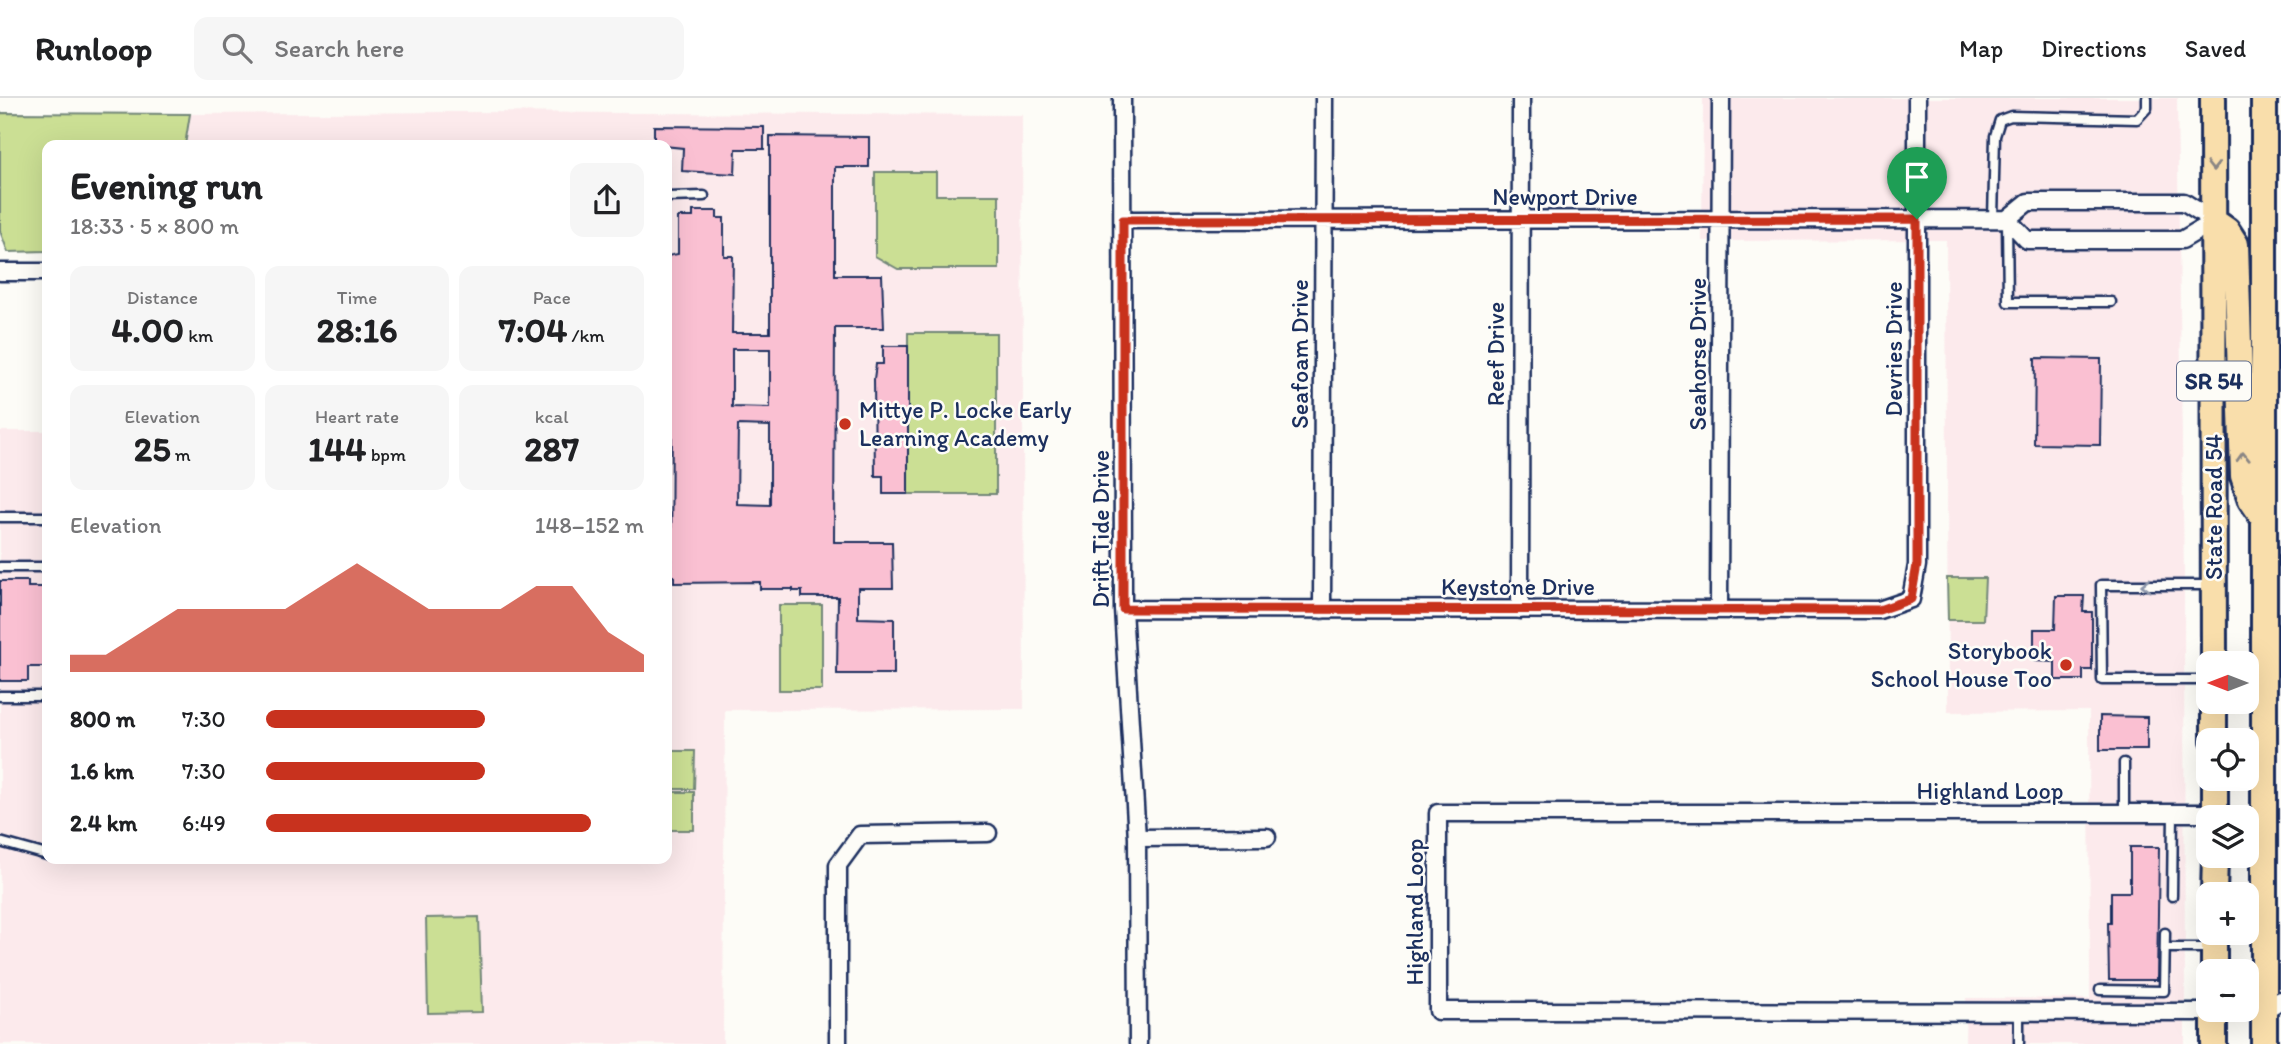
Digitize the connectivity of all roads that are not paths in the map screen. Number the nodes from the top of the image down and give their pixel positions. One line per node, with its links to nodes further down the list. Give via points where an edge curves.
1 (1122, 98): 14 (street, Drift Tide Drive)
2 (1324, 98): 15 (street, Seafoam Drive)
3 (1521, 98): 16 (street, Reef Drive)
4 (1721, 98): 11 (street, Seahorse Drive)
5 (1917, 98): 12 (street, Devries Drive)
6 (2147, 98): 13 (lane, via 2147,108 2137,119 2011,116 2000,120 1995,136)
7 (2213, 98): 17 (main road, State Road 54 / SR 54, one-way to 17)
8 (2264, 98): 23 (main road, State Road 54 / SR 54, via 2269,398 2269,489)
9 (704, 196): 10 (lane)
10 (672, 197)
11 (1721, 219): 12 (street, Newport Drive); 16 (street, Newport Drive); 31 (street, Seahorse Drive)
12 (1917, 219): 13 (street, Newport Drive); 27 (street, Devries Drive, via 1917,565)
13 (2000, 219): 17 (street, via 2028,201 2184,201); 17 (street, via 2027,240 2182,240); 20 (lane, via 2008,302)
14 (1123, 220): 15 (street, Newport Drive); 28 (street, Drift Tide Drive)
15 (1323, 220): 16 (street, Newport Drive); 29 (street, Seafoam Drive)
16 (1519, 220): 30 (street, Reef Drive)
17 (2214, 221): 23 (main road, one-way to 17, via 2243,476 2236,244); 26 (main road, State Road 54 / SR 54)
18 (0, 272): 19 (street)
19 (42, 272)
20 (2111, 302)
21 (0, 517): 22 (lane)
22 (42, 517)
23 (2264, 520): 52 (main road, State Road 54 / SR 54, via 2269,576)
24 (0, 567): 25 (lane)
25 (42, 567)
26 (2214, 585): 32 (main road, State Road 54 / SR 54); 33 (lane, one-way to 33, via 2102,585 2102,680)
27 (1911, 599): 31 (street, Keystone Drive, via 1879,610)
28 (1123, 609): 29 (street, Keystone Drive); 42 (street, Drift Tide Drive)
29 (1322, 610): 30 (street, Keystone Drive)
30 (1520, 610): 31 (street, Keystone Drive)
31 (1719, 610)
32 (2214, 651)
33 (2196, 680)
34 (0, 696): 35 (lane)
35 (42, 696)
36 (2124, 763): 37 (lane)
37 (2124, 813): 38 (street, Highland Loop); 53 (street, Highland Loop, via 1438,813 1438,1011)
38 (2173, 813): 39 (street, Highland Loop); 45 (lane)
39 (2196, 814)
40 (988, 833): 57 (street, via 860,835 838,865)
41 (1267, 837): 42 (street)
42 (1137, 838): 58 (street, Drift Tide Drive)
43 (0, 842): 44 (lane)
44 (42, 854)
45 (2172, 896)
46 (2165, 933): 47 (lane)
47 (2165, 948): 48 (lane); 50 (lane, via 2164,991)
48 (2214, 951)
49 (2099, 990): 50 (lane)
50 (2129, 991): 54 (lane)
51 (2196, 1011): 54 (street, Highland Loop)
52 (2275, 1011): 60 (main road, State Road 54 / SR 54)
53 (2019, 1012): 54 (street, Highland Loop); 56 (lane)
54 (2129, 1012)
55 (2214, 1022): 59 (main road)
56 (2018, 1043)
57 (838, 1044)
58 (1138, 1044)
59 (2214, 1044)
60 (2264, 1044)

